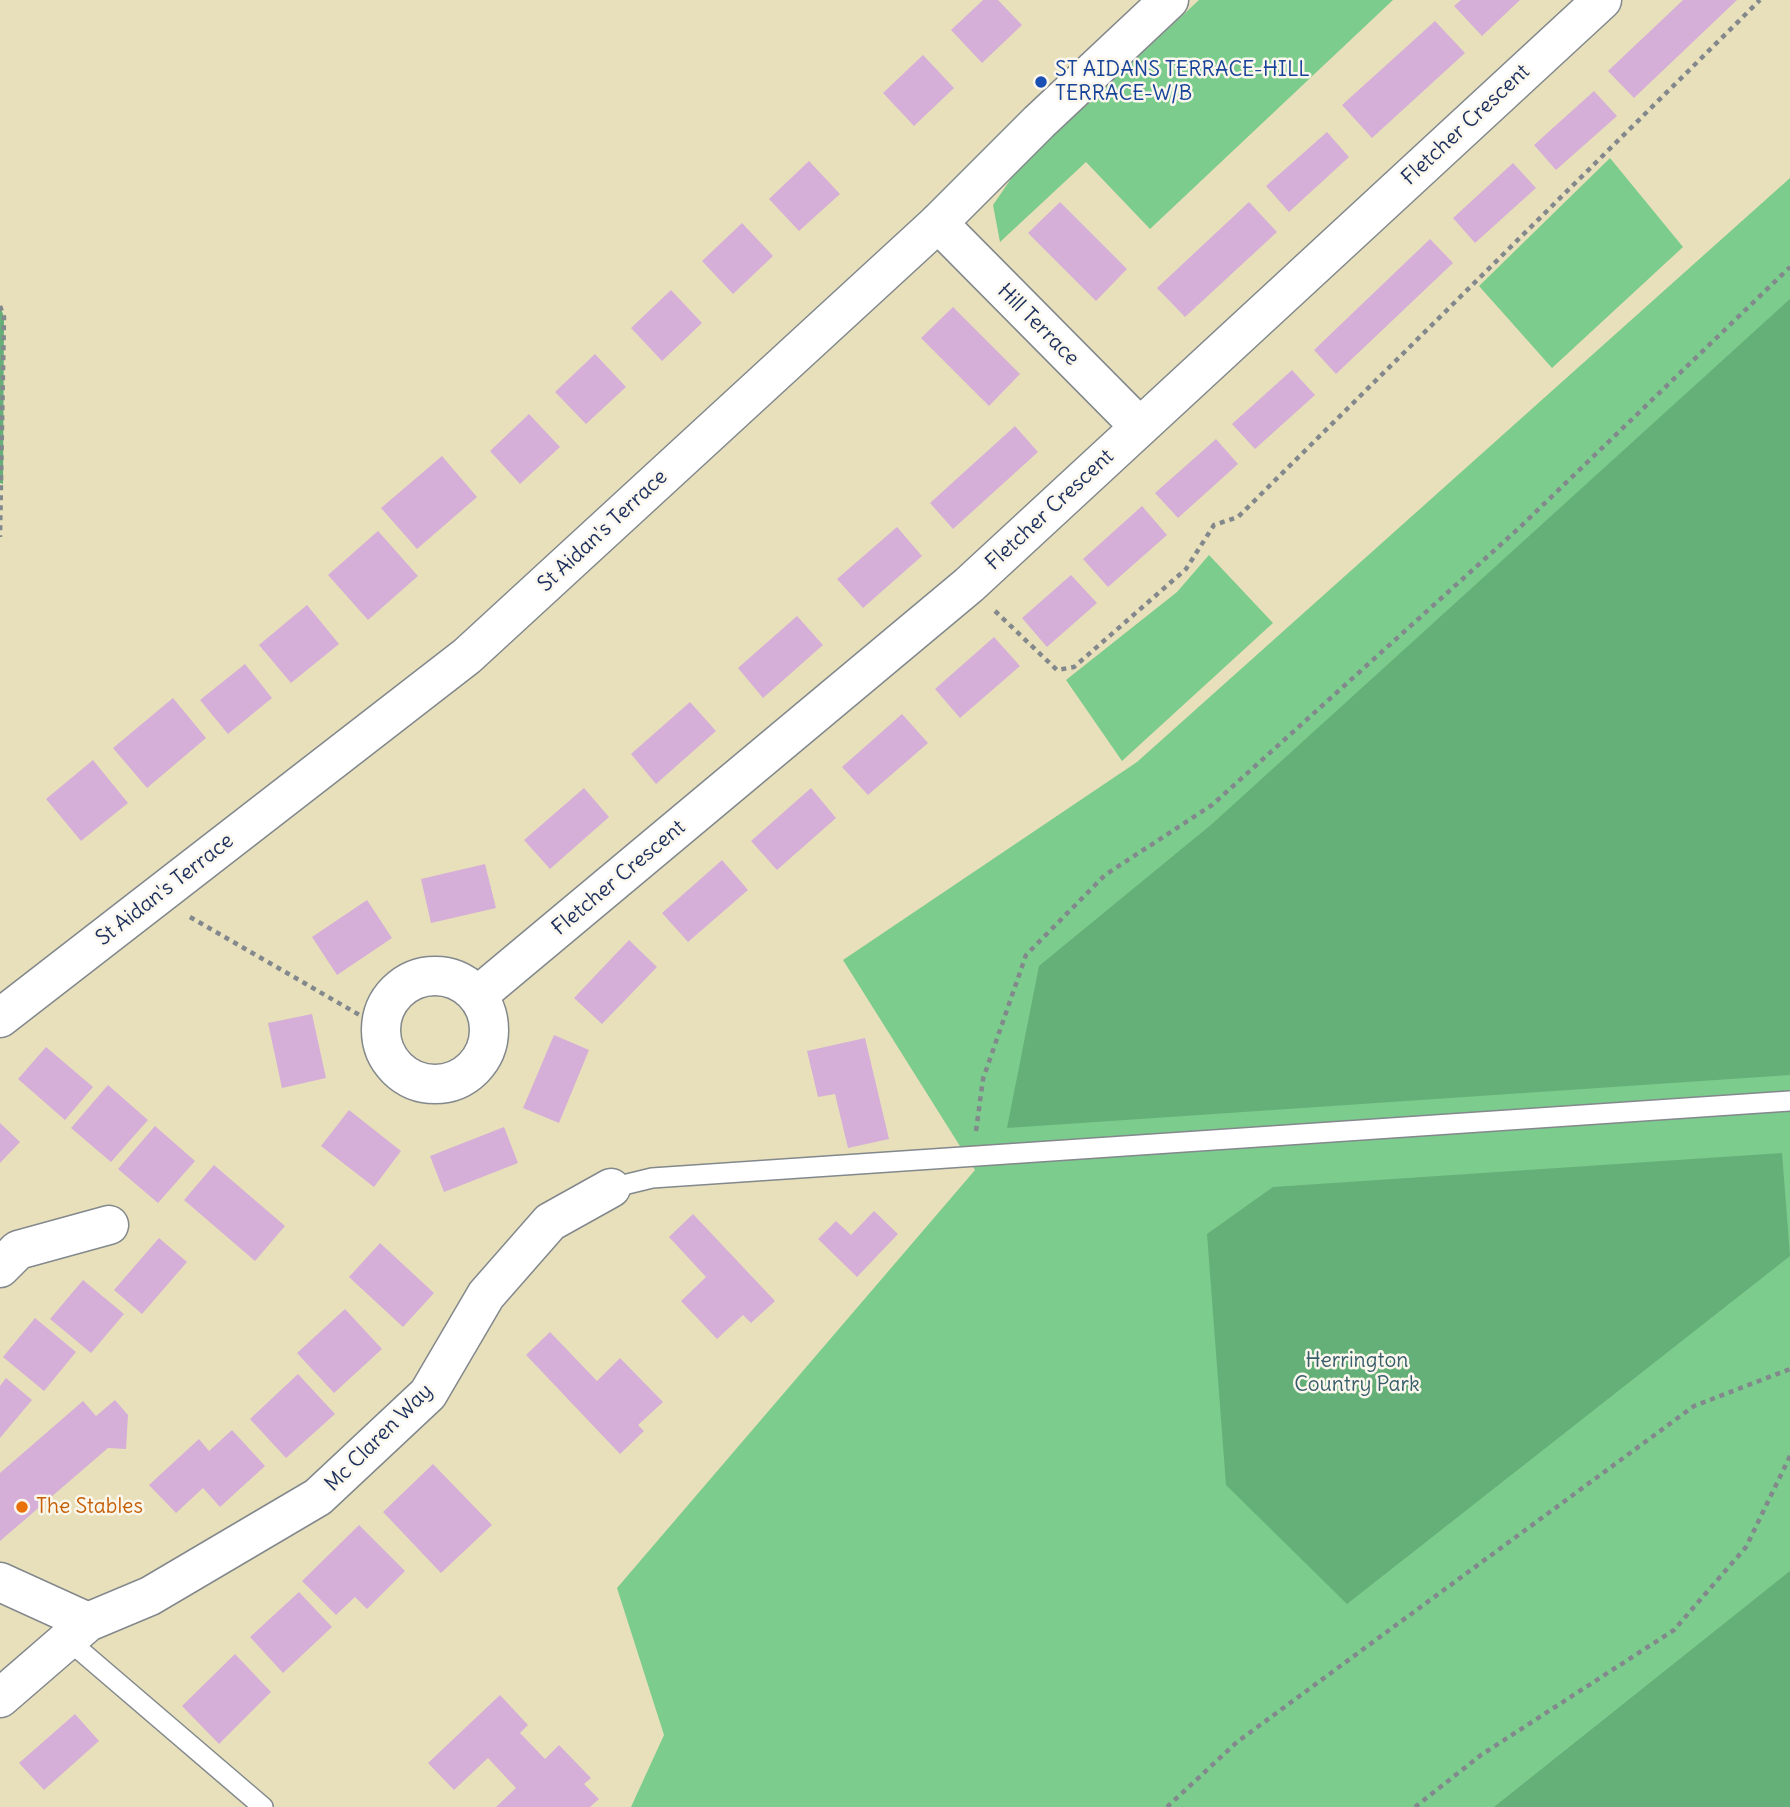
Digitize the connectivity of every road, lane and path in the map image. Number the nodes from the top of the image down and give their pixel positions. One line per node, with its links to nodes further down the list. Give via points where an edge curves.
1 (1169, 0): 4 (street, St Aidan's Terrace)
2 (1602, 0): 7 (street, Fletcher Crescent)
3 (1760, 0): 9 (path, via 1238,516 1214,525 1186,569 1074,667 1057,670)
4 (938, 223): 7 (street, Hill Terrace); 10 (street, St Aidan's Terrace, via 467,656)
5 (1790, 267): 15 (path, via 1478,566 1212,805 1105,875 1026,955 983,1079 976,1128)
6 (0, 306): 8 (path, via 4,317)
7 (1139, 426): 9 (street, Fletcher Crescent)
8 (0, 537)
9 (969, 585): 11 (street, Fletcher Crescent)
10 (156, 897): 12 (street, St Aidan's Terrace); 13 (path)
11 (477, 996): 13 (street, via 463,983 426,976 394,995); 13 (street, via 489,1024 488,1042 480,1060 451,1082 432,1084 410,1078 395,1067 385,1051)
12 (0, 1018)
13 (382, 1028)
14 (1790, 1101): 15 (lane)
15 (979, 1156): 16 (lane, via 652,1178)
16 (611, 1188): 22 (street, Mc Claren Way, via 550,1222 486,1295 428,1394 318,1497 150,1596)
17 (109, 1225): 18 (street, via 18,1250)
18 (0, 1268)
19 (1790, 1369): 25 (path, via 1694,1406 1237,1742)
20 (1790, 1456): 26 (path, via 1746,1547 1674,1630 1481,1755)
21 (0, 1582): 22 (street)
22 (78, 1631): 23 (street, Mc Claren Way); 24 (lane)
23 (0, 1699)
24 (263, 1807)
25 (1167, 1807)
26 (1415, 1807)

